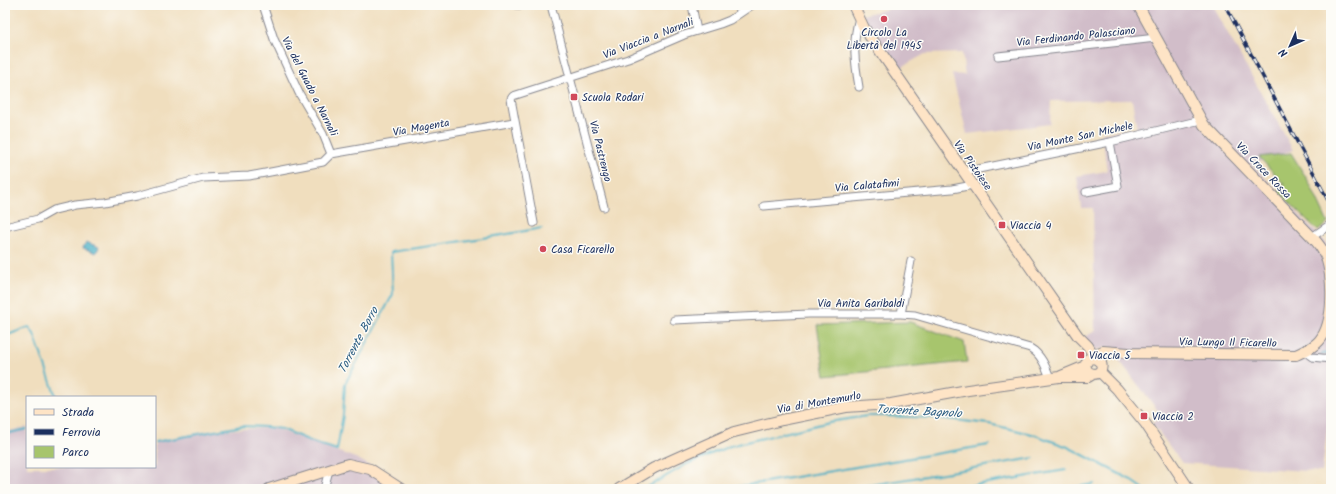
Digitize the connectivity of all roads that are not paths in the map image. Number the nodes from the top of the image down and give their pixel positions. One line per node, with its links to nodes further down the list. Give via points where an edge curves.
1 (263, 5): 16 (street, Via del Guado a Narnali, via 274,39)
2 (551, 5): 11 (street)
3 (692, 5): 8 (street)
4 (752, 5): 8 (street, Via Viaccia a Narnali, via 730,20)
5 (853, 5): 7 (street, Via Pistoiese)
6 (1138, 5): 9 (street, Via Croce Rossa)
7 (859, 18): 12 (street, via 854,49); 17 (street, Via Pistoiese)
8 (698, 31): 11 (street, Via Viaccia a Narnali, via 642,54)
9 (1156, 38): 10 (street, Via Ferdinando Palasciano); 13 (street, Via Croce Rossa)
10 (998, 56)
11 (571, 78): 14 (street, Via Viaccia a Narnali, via 513,96 511,99); 21 (street, Via Pastrengo)
12 (859, 87)
13 (1201, 120): 15 (street, Via Monte San Michele); 25 (street, Via Croce Rossa)
14 (514, 122): 16 (street, Via Magenta); 22 (street, Via Viaccia a Narnali)
15 (1110, 142): 17 (street, Via Monte San Michele); 19 (street, via 1118,186)
16 (331, 154): 24 (street, via 323,162 249,176 203,178 136,196 75,205 54,210 38,219)
17 (964, 172): 18 (street, Via Pistoiese)
18 (973, 185): 20 (street, Via Calatafimi); 31 (street, Via Pistoiese, via 1078,336 1088,346)
19 (1086, 192)
20 (764, 206)
21 (604, 207)
22 (534, 223)
23 (1331, 224): 25 (street)
24 (5, 227)
25 (1312, 237): 29 (street, Via Croce Rossa, via 1321,248 1328,266 1331,279 1330,308 1325,332 1319,341)
26 (911, 261): 27 (street)
27 (901, 314): 28 (street, Via Anita Garibaldi, via 809,314); 32 (street, Via Anita Garibaldi, via 915,315 1030,348 1041,358)
28 (674, 320)
29 (1304, 351): 30 (street, via 1312,357); 31 (street, Via Lungo Il Ficarello, via 1289,356 1100,352)
30 (1331, 359)
31 (1094, 365): 32 (street, Via di Montemurlo); 38 (street, Via Pistoiese, via 1145,423)
32 (1055, 378): 37 (street, Via di Montemurlo, via 891,404 846,407 741,430 654,468)
33 (329, 470): 34 (street); 35 (street); 36 (street, via 348,464 370,469)
34 (269, 489)
35 (324, 489)
36 (402, 489)
37 (619, 489)
38 (1189, 489)

